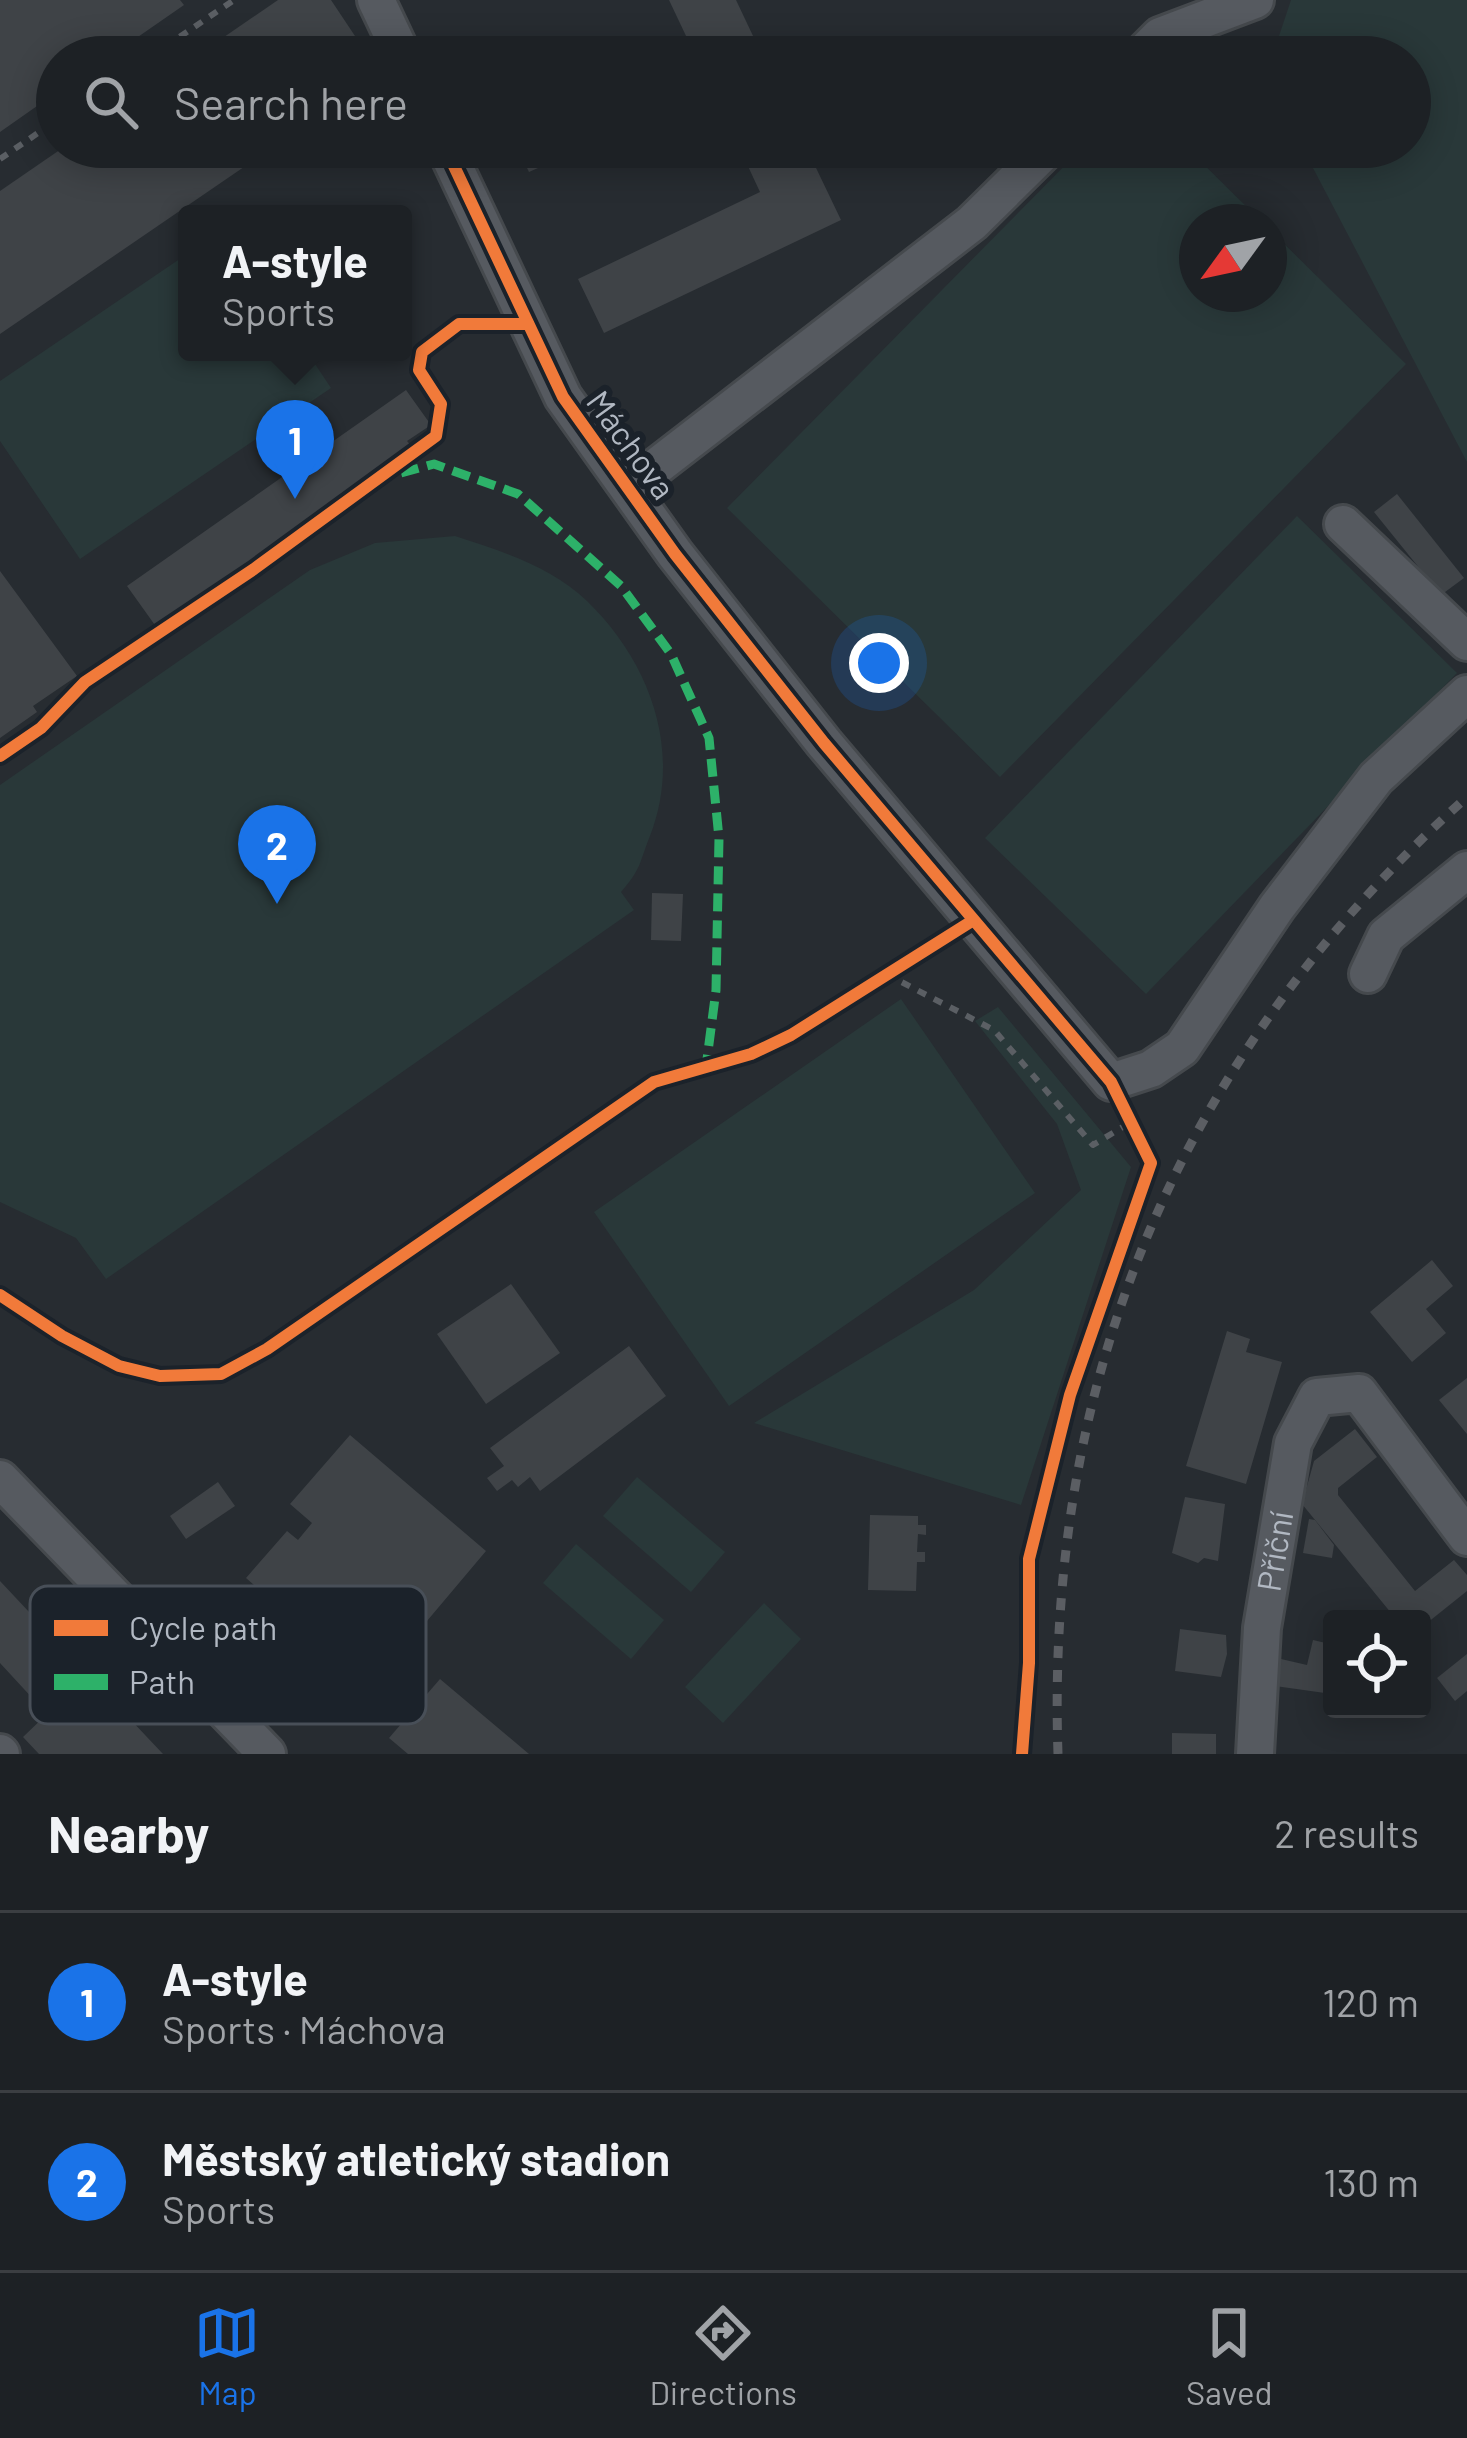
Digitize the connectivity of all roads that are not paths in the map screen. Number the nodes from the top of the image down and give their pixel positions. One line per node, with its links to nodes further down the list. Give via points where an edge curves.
1 (376, 0): 3 (street)
2 (1255, 0): 4 (street)
3 (393, 36)
4 (1159, 36)
5 (455, 168): 7 (street, Máchova, via 563,397)
6 (1027, 168): 7 (street, via 973,223)
7 (630, 488): 10 (street, Máchova, via 824,743 1111,1082 1182,1048 1376,778)
8 (1343, 524): 9 (street)
9 (1467, 642)
10 (1467, 694)
11 (1467, 870): 12 (street, via 1386,936)
12 (1368, 974)
13 (0, 1479): 15 (street)
14 (1467, 1537): 18 (street, Příční, via 1359,1393 1317,1397 1293,1443 1262,1628)
15 (104, 1586)
16 (238, 1724): 17 (street)
17 (267, 1754)
18 (1255, 1754)

